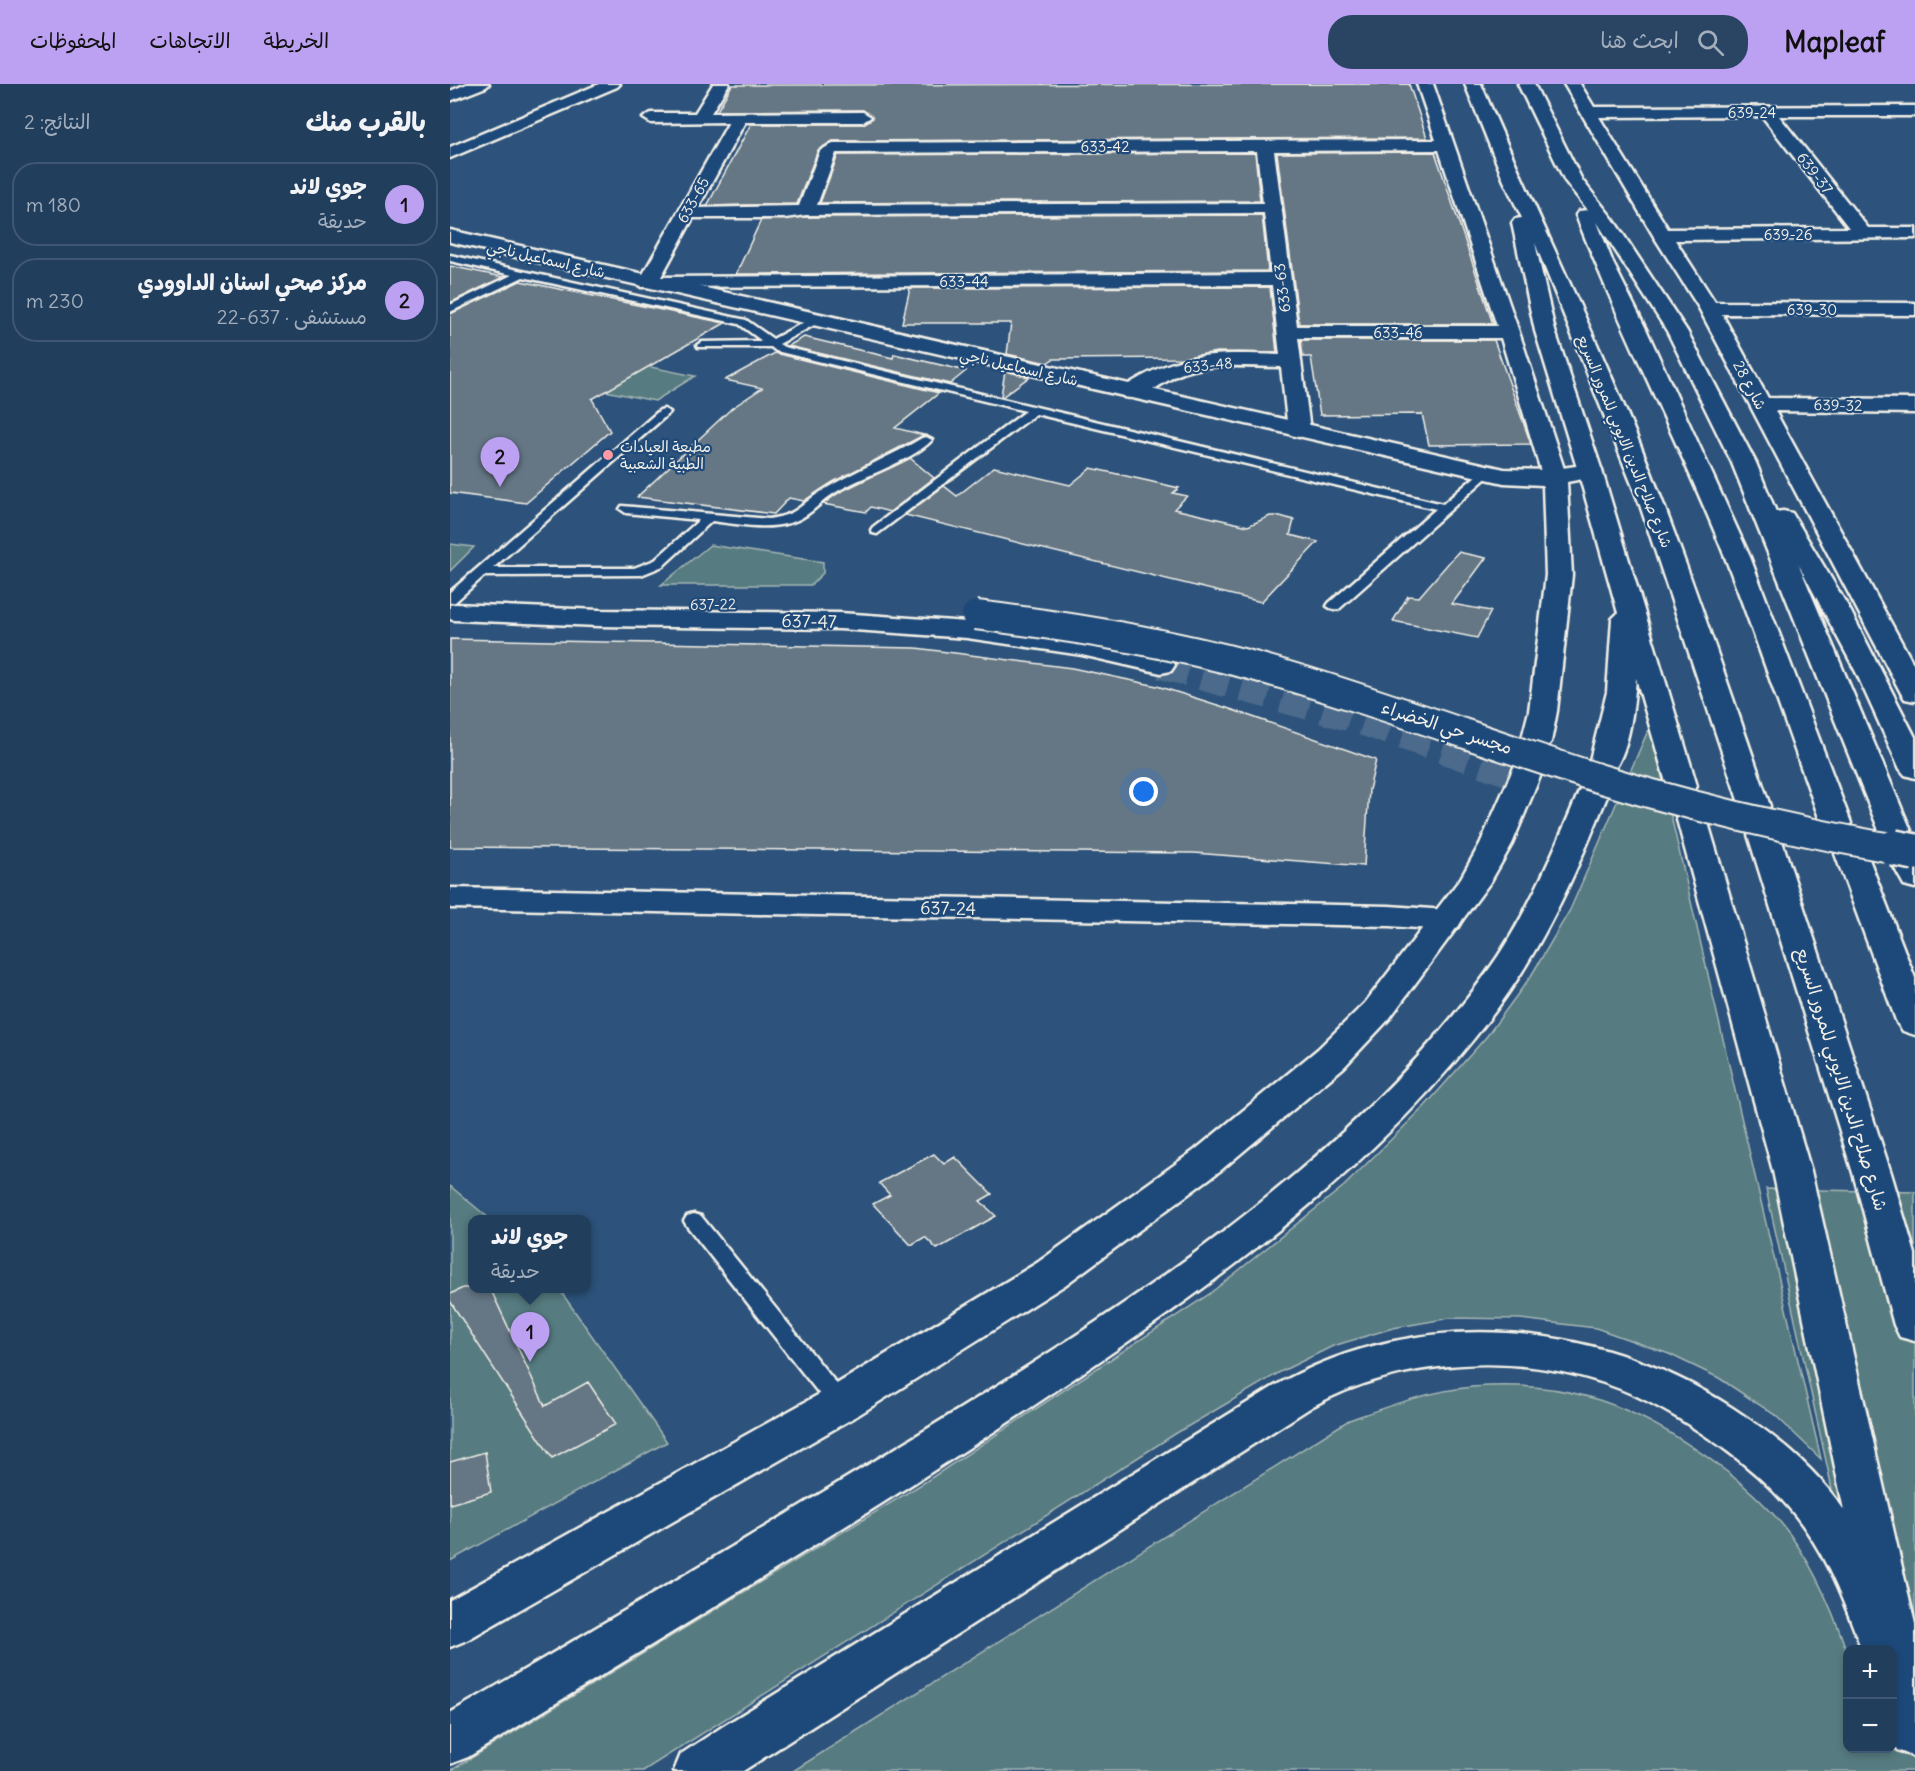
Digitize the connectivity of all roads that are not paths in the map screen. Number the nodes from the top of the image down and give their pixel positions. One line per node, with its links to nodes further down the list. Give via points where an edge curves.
1 (481, 84): 8 (main road)
2 (612, 84): 18 (main road)
3 (721, 84): 14 (main road)
4 (1425, 84): 16 (main road)
5 (1473, 84): 19 (main road, شارع صلاح الدين الايوبي للمرور السريع)
6 (1526, 84): 20 (main road)
7 (1572, 84): 10 (main road, شارع 28)
8 (450, 96)
9 (1915, 111): 11 (main road, 639-24)
10 (1588, 112): 11 (main road, 639-24); 26 (main road, شارع 28)
11 (1767, 112): 25 (main road, 639-37)
12 (863, 117): 15 (main road)
13 (651, 118): 14 (main road)
14 (700, 118): 15 (main road)
15 (739, 118): 23 (main road, 633-65)
16 (1446, 145): 17 (main road, 633-42); 37 (main road)
17 (1265, 146): 21 (main road, 633-63); 22 (main road, 633-42, via 833,148 828,151)
18 (450, 153)
19 (1513, 181): 49 (main road, via 1545,332); 71 (main road, شارع صلاح الدين الايوبي للمرور السريع, via 1544,243 1651,502 1872,1173)
20 (1574, 181): 48 (main road, via 1607,223 1677,330); 64 (main road, via 1604,263 1737,557)
21 (1272, 207): 22 (main road); 30 (main road, 633-63)
22 (806, 210): 23 (main road)
23 (686, 213): 31 (main road, 633-65)
24 (1915, 233): 25 (main road, 639-26)
25 (1863, 234): 26 (main road, 639-26)
26 (1662, 235): 32 (main road, شارع 28)
27 (450, 236): 31 (main road, شارع اسماعيل ناجي)
28 (450, 258): 29 (lane)
29 (521, 274): 33 (lane); 38 (lane, via 742,322)
30 (1281, 279): 31 (main road, 633-44); 36 (main road, 633-63)
31 (648, 283): 35 (main road, شارع اسماعيل ناجي)
32 (1709, 308): 34 (main road, 639-30); 42 (main road, شارع 28)
33 (450, 309)
34 (1915, 309)
35 (814, 321): 38 (lane); 41 (main road, شارع اسماعيل ناجي)
36 (1287, 332): 37 (main road, 633-46); 40 (main road, 633-63)
37 (1509, 332): 51 (main road)
38 (771, 344): 39 (lane); 44 (lane)
39 (702, 345)
40 (1291, 361): 41 (main road, 633-48, via 1183,366); 46 (main road, 633-63)
41 (1132, 392): 46 (main road, شارع اسماعيل ناجي)
42 (1760, 405): 43 (main road, 639-32); 62 (main road, شارع 28)
43 (1915, 406)
44 (1034, 410): 52 (lane); 55 (lane)
45 (664, 412): 56 (lane)
46 (1299, 430): 50 (main road, شارع اسماعيل ناجي)
47 (926, 440): 54 (lane, via 825,494 800,515 787,520 769,523)
48 (1744, 463): 63 (main road, via 1818,574); 66 (main road)
49 (1590, 471): 51 (main road, شارع اسماعيل ناجي); 57 (main road)
50 (1487, 472): 51 (main road, شارع اسماعيل ناجي, via 1527,479); 52 (lane)
51 (1555, 478): 68 (main road, via 1559,574 1543,711 1532,755 1496,844)
52 (1445, 508): 58 (lane)
53 (626, 509): 54 (lane)
54 (709, 517): 56 (lane, via 659,562 636,572)
55 (877, 530)
56 (480, 572): 59 (lane)
57 (1623, 584): 76 (main road, via 1792,1171); 77 (main road, via 1626,644 1614,735 1543,909 1520,951 1449,1045 1362,1138 1214,1261 924,1454)
58 (1334, 606)
59 (451, 608): 60 (main road, 637-22, via 778,603 898,607); 61 (main road, 637-47, via 599,618 840,621 921,627 1032,639)
60 (976, 615): 66 (main road, مجسر حي الخضراء, bridge, via 1135,638 1217,657 1697,806)
61 (1161, 665)
62 (1913, 685)
63 (1915, 769)
64 (1836, 823)
65 (1851, 854): 69 (main road)
66 (1909, 857)
67 (450, 898): 68 (main road, 637-24)
68 (1446, 920): 72 (main road, via 1377,1011 1331,1058 1208,1160 1052,1274)
69 (1915, 1023)
70 (694, 1221): 72 (lane)
71 (1915, 1325)
72 (840, 1404): 73 (main road)
73 (450, 1624)
74 (1884, 1645): 78 (main road, via 1863,1592 1819,1511 1778,1466 1726,1425 1674,1394 1615,1368 1573,1356 1492,1346 1415,1353 1381,1360 1320,1382 1173,1470)
75 (1897, 1680): 76 (main road)
76 (1915, 1734)
77 (450, 1740)
78 (699, 1771)

